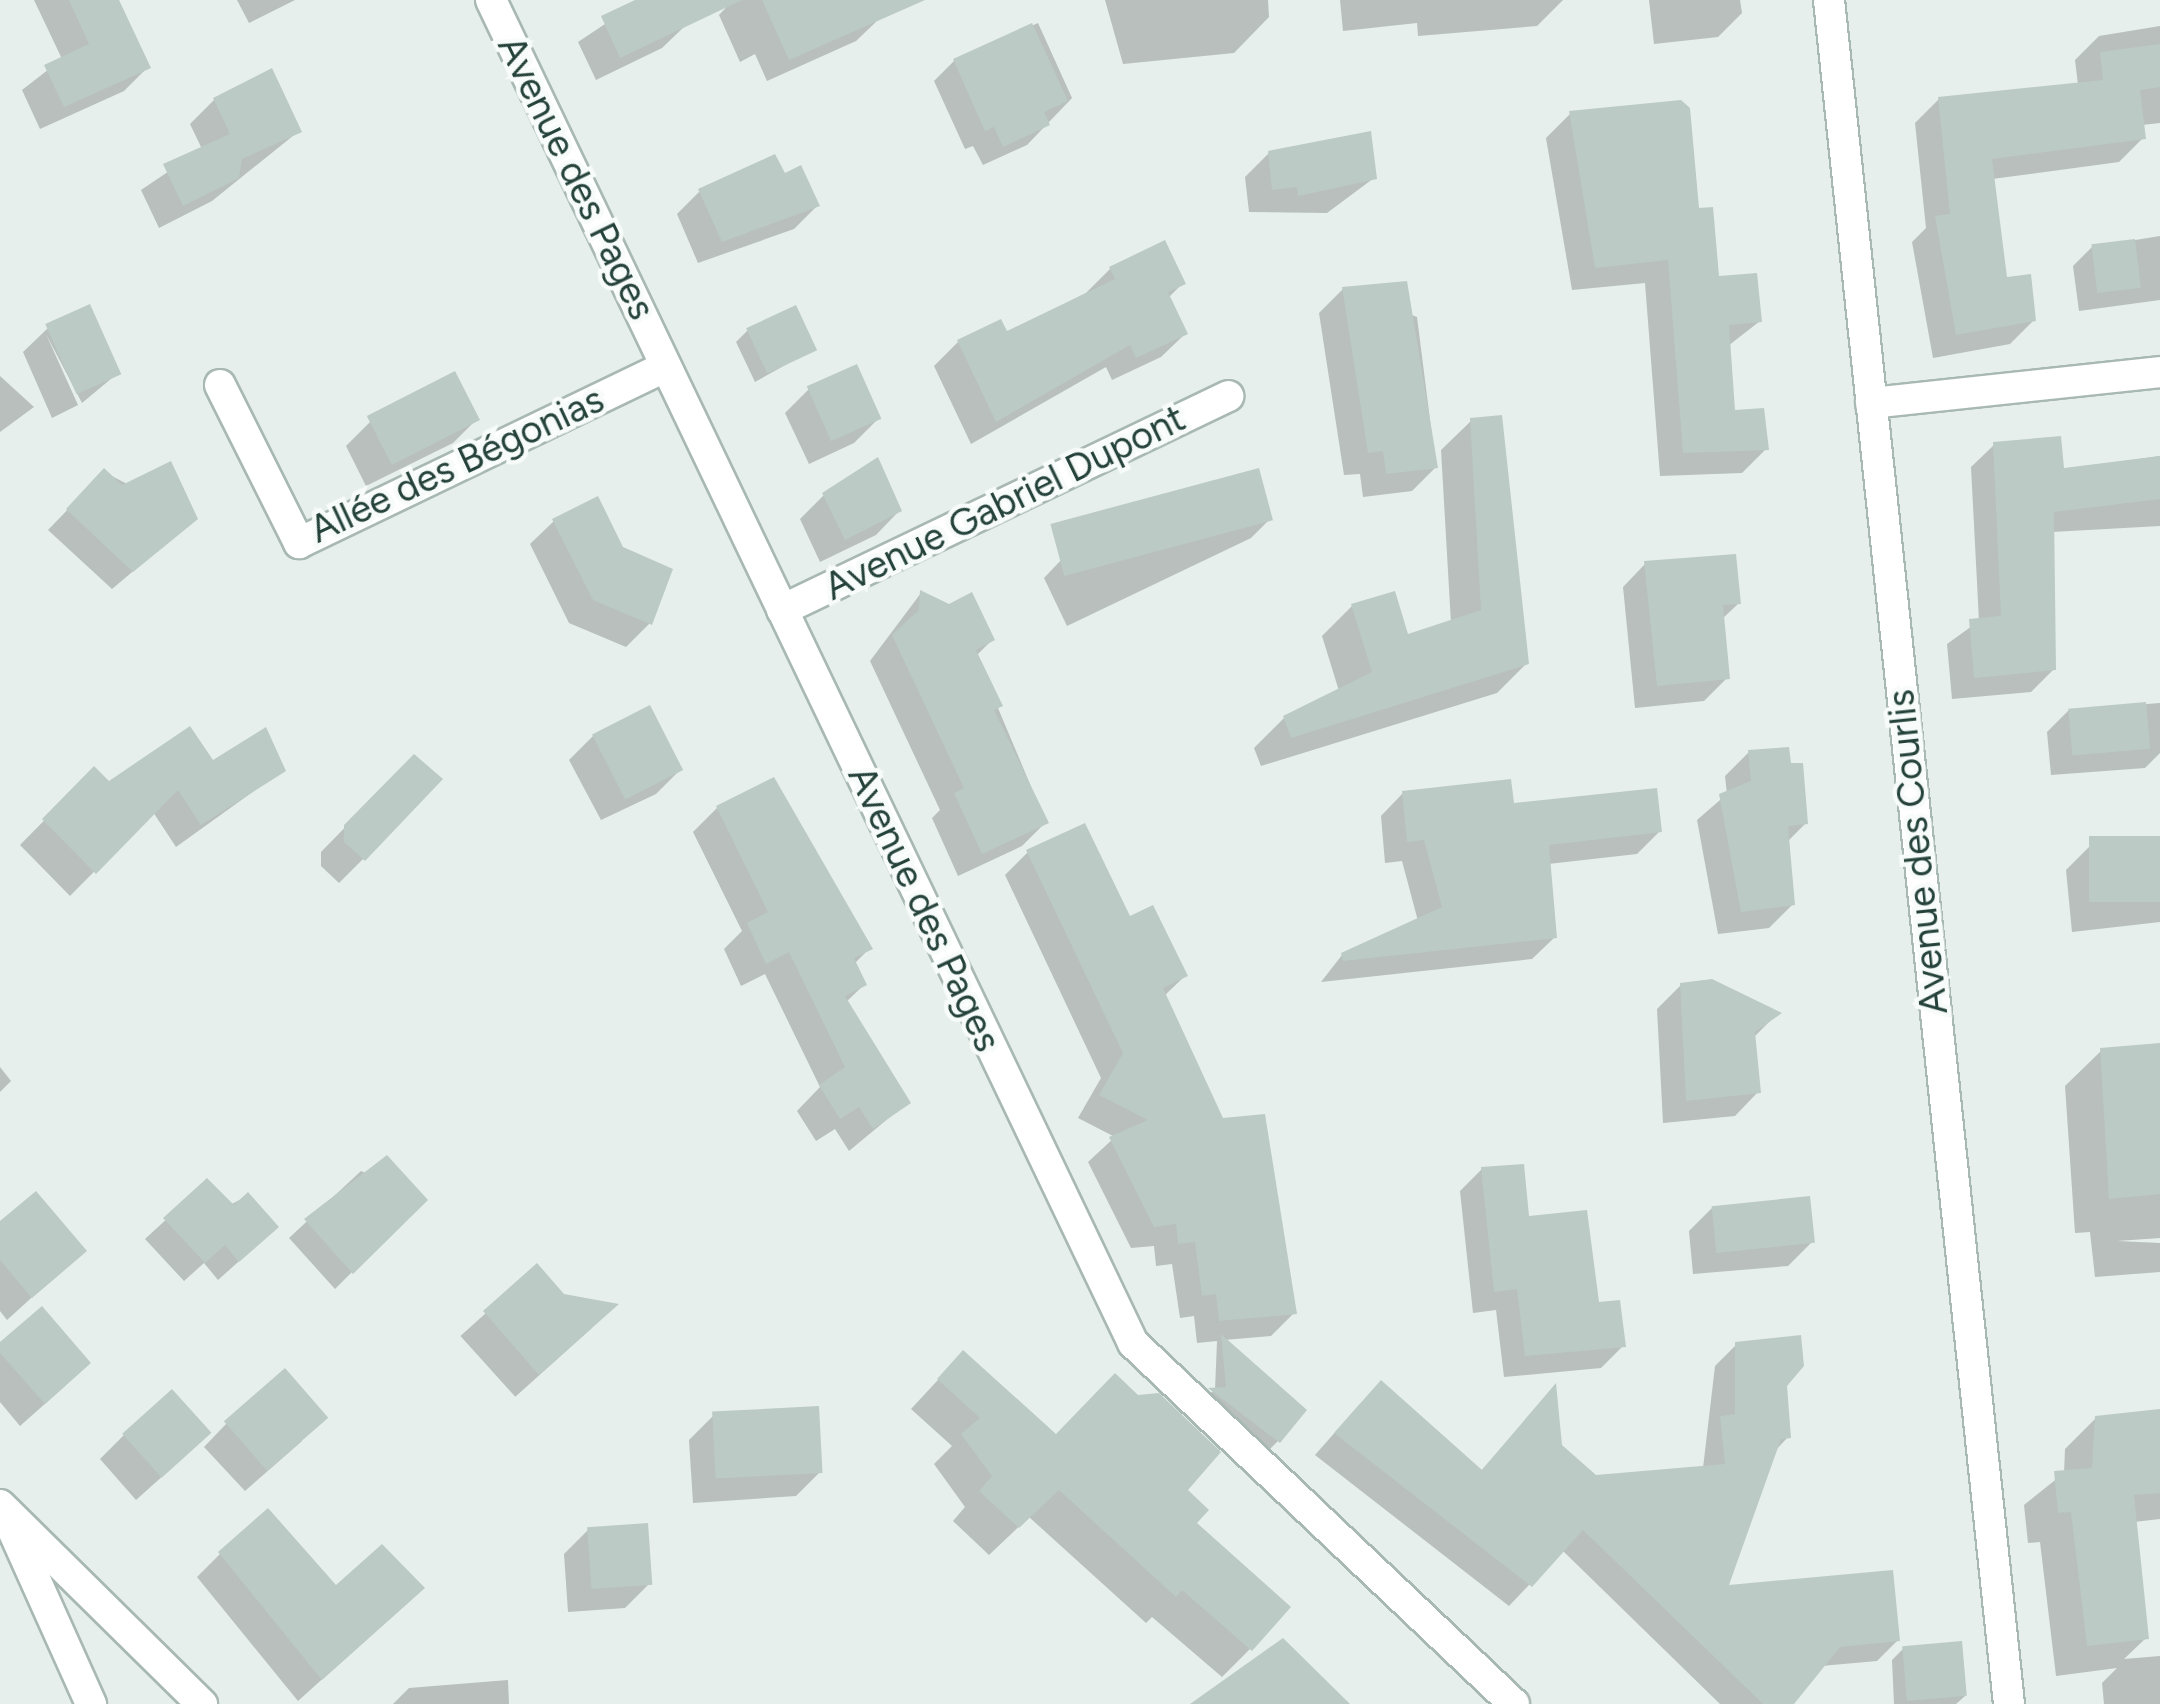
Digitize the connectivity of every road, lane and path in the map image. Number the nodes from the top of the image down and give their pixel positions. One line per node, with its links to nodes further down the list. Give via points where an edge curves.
1 (491, 0): 3 (street, Avenue des Pages)
2 (1829, 0): 7 (street, Avenue des Courlis)
3 (666, 366): 5 (street, Allée des Bégonias, via 299,543); 8 (street, Avenue des Pages)
4 (2160, 372): 7 (street)
5 (220, 385)
6 (1228, 396): 8 (street, Avenue Gabriel Dupont)
7 (1871, 403): 13 (street, Avenue des Courlis)
8 (782, 610): 12 (street, Avenue des Pages, via 1133,1343)
9 (2, 1509): 10 (street); 11 (street)
10 (91, 1704)
11 (202, 1704)
12 (1514, 1704)
13 (2008, 1704)

